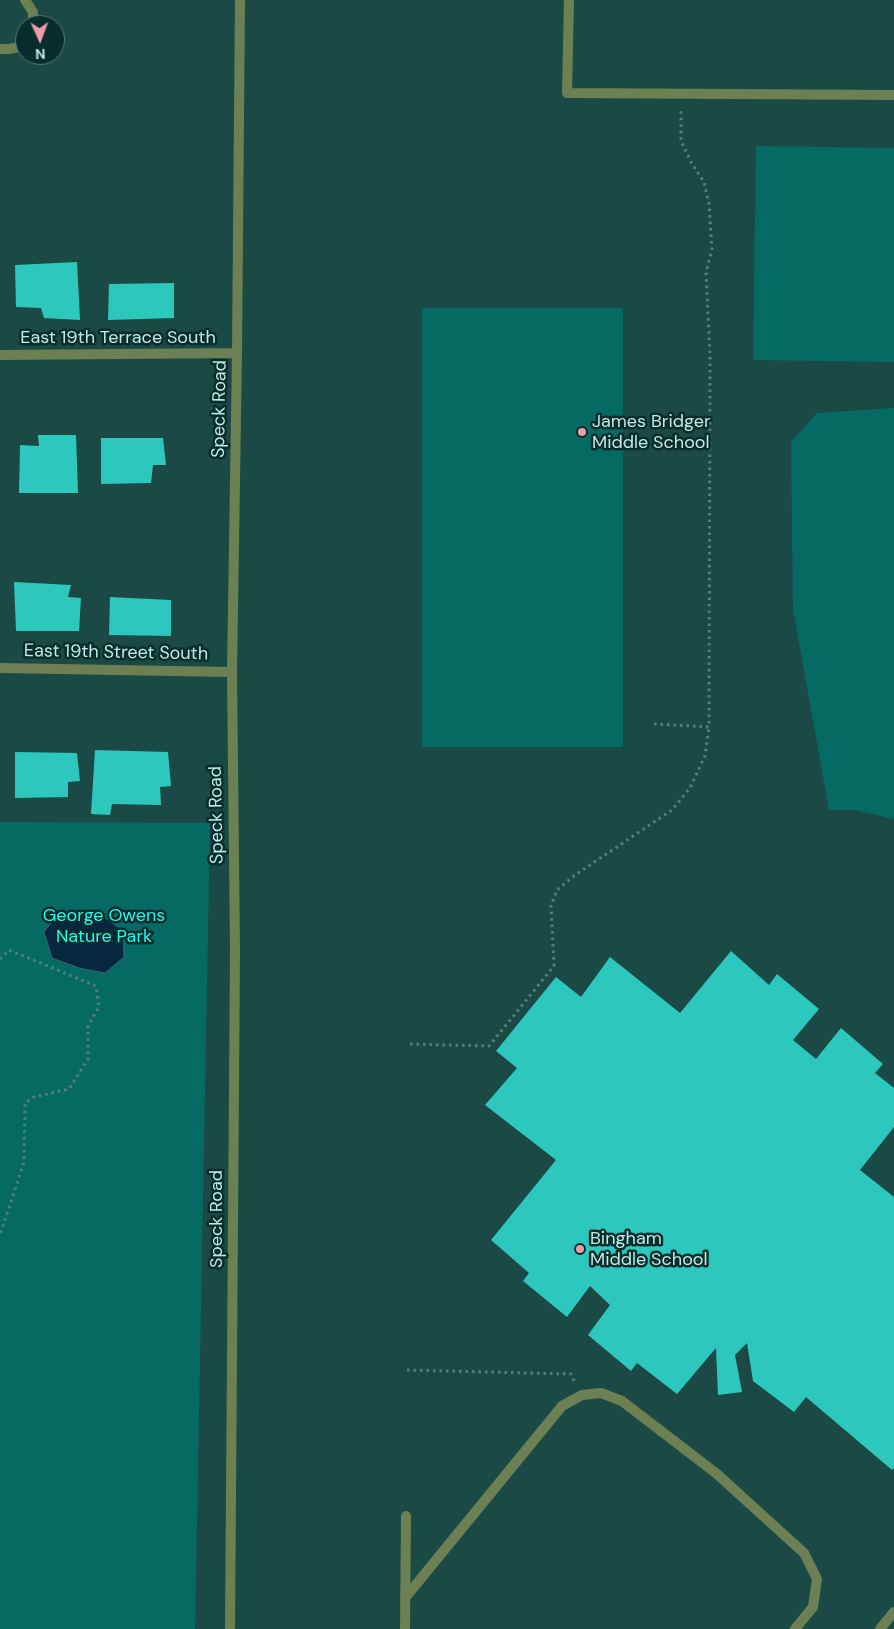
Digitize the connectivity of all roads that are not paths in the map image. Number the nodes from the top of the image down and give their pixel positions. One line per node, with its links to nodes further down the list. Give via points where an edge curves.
1 (25, 0): 4 (street)
2 (240, 0): 8 (street, Speck Road)
3 (569, 0): 7 (street, via 567,93)
4 (33, 15)
5 (15, 48): 6 (street)
6 (0, 49)
7 (894, 95)
8 (237, 353): 9 (street, East 19th Terrace South); 11 (street, Speck Road)
9 (0, 355)
10 (0, 668): 11 (street, East 19th Street South)
11 (232, 672): 15 (street, Speck Road, via 235,960)
12 (406, 1516): 13 (street)
13 (406, 1598): 16 (street); 17 (street, via 562,1406 582,1395 601,1394 622,1401 717,1474 804,1552 817,1579 813,1607)
14 (894, 1612): 18 (street)
15 (230, 1629)
16 (405, 1629)
17 (795, 1629)
18 (880, 1629)

